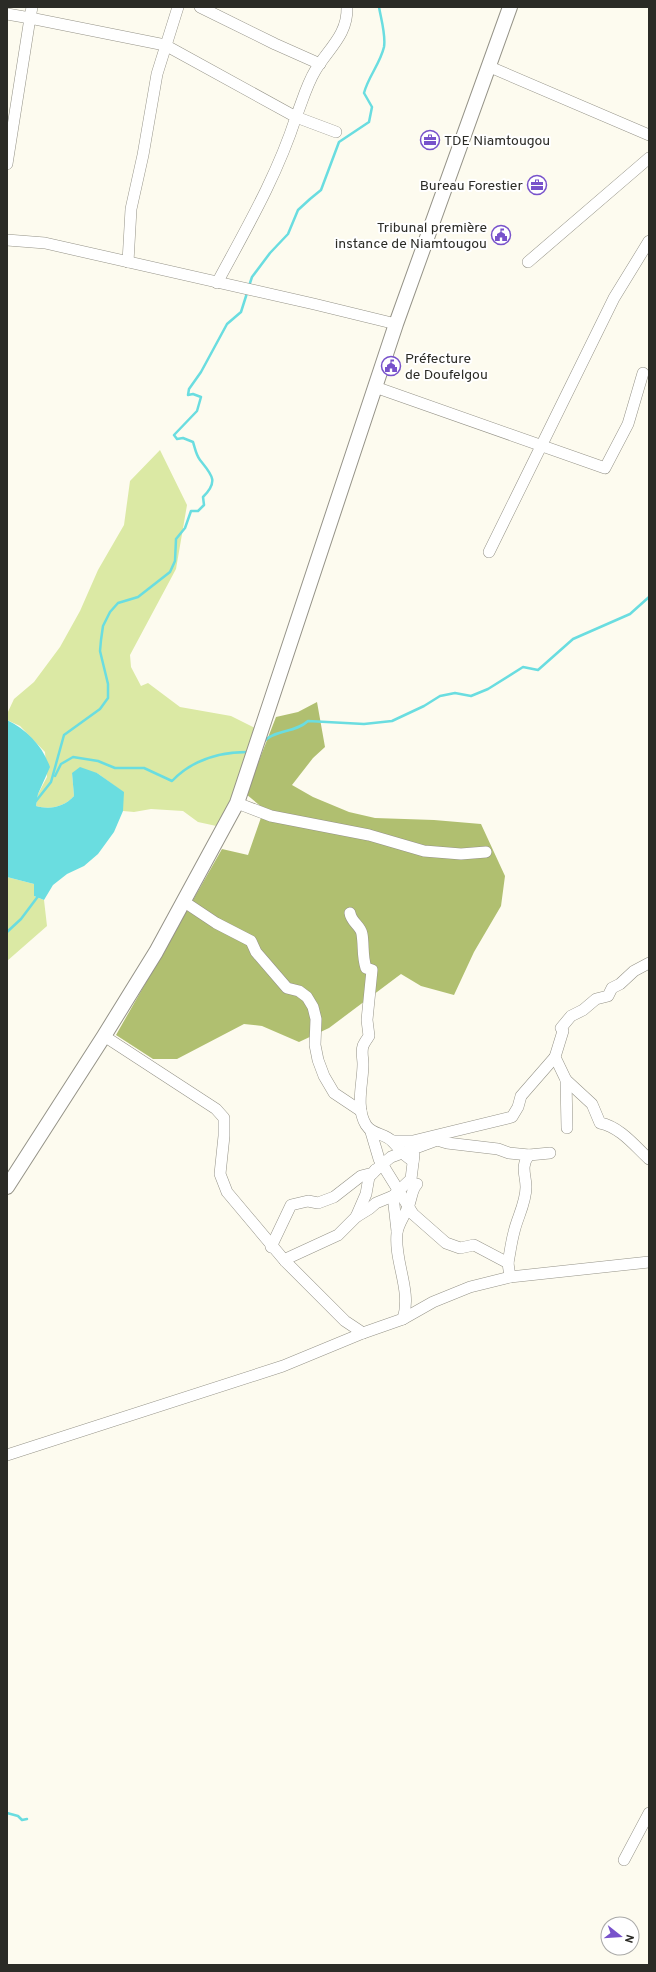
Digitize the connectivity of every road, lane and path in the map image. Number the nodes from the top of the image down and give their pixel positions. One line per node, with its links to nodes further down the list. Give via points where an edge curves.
1 (178, 7): 7 (street)
2 (200, 7): 8 (street)
3 (347, 7): 8 (street, via 344,30)
4 (510, 7): 9 (main road)
5 (31, 13): 6 (street); 7 (street); 14 (street)
6 (7, 14)
7 (165, 45): 10 (street); 17 (street, via 131,209)
8 (320, 64): 10 (street, via 314,72)
9 (490, 67): 12 (street); 20 (main road)
10 (296, 117): 11 (street); 19 (street, via 287,146 268,188)
11 (336, 132)
12 (649, 135)
13 (649, 158): 18 (street)
14 (7, 164)
15 (7, 240): 17 (street, via 45,243)
16 (649, 241): 23 (street, via 614,298)
17 (128, 262): 19 (street)
18 (528, 262)
19 (218, 283): 20 (street)
20 (396, 324): 22 (main road)
21 (643, 373): 23 (street, via 628,424 605,468)
22 (375, 387): 23 (street); 25 (main road)
23 (541, 444): 24 (street)
24 (489, 552)
25 (237, 803): 26 (street, via 271,816 369,835 424,851 461,854); 27 (main road)
26 (486, 852)
27 (183, 901): 30 (main road, via 156,952); 33 (street, via 216,923 251,941 256,952 287,988 299,991 307,997 316,1018 315,1046 324,1076 334,1093)
28 (350, 913): 33 (street, via 362,932 366,968 372,970 367,1020 369,1036 362,1050)
29 (649, 963): 31 (street, via 612,988 608,996 596,998 583,1010 571,1016 561,1028 563,1031)
30 (104, 1036): 46 (main road); 51 (street, via 216,1109 224,1118 220,1174 226,1192)
31 (555, 1057): 32 (street); 36 (street, via 521,1096 512,1117 413,1141)
32 (566, 1080): 34 (street); 41 (street, via 592,1104 600,1123 610,1125)
33 (362, 1111): 35 (street, via 365,1124)
34 (567, 1128)
35 (371, 1132): 36 (street); 43 (street)
36 (393, 1141): 39 (street)
37 (415, 1148): 39 (street); 40 (street, via 437,1140 448,1144 488,1147); 42 (street)
38 (550, 1153): 40 (street)
39 (402, 1154): 42 (street); 43 (street)
40 (529, 1155): 54 (street, via 523,1173 525,1196)
41 (649, 1159)
42 (413, 1160): 47 (street, via 412,1179)
43 (381, 1161): 44 (street); 47 (street)
44 (373, 1173): 49 (street, via 369,1177 366,1194); 51 (street, via 361,1176 334,1197 318,1203 308,1200 291,1205)
45 (417, 1184): 48 (street, via 413,1188)
46 (7, 1187)
47 (396, 1193): 48 (street); 49 (street); 50 (street)
48 (409, 1206): 50 (street); 54 (street, via 413,1214 446,1243 460,1248 474,1245)
49 (356, 1217): 52 (street, via 338,1235)
50 (397, 1230): 56 (street, via 396,1245 405,1288 406,1310)
51 (272, 1247): 52 (street)
52 (285, 1261): 57 (street, via 345,1321)
53 (649, 1262): 55 (street)
54 (508, 1263): 55 (street)
55 (510, 1277): 56 (street, via 470,1287 433,1302)
56 (403, 1319): 57 (street)
57 (363, 1333): 58 (street, via 283,1366)
58 (7, 1455)
59 (649, 1813): 60 (street)
60 (624, 1860)

